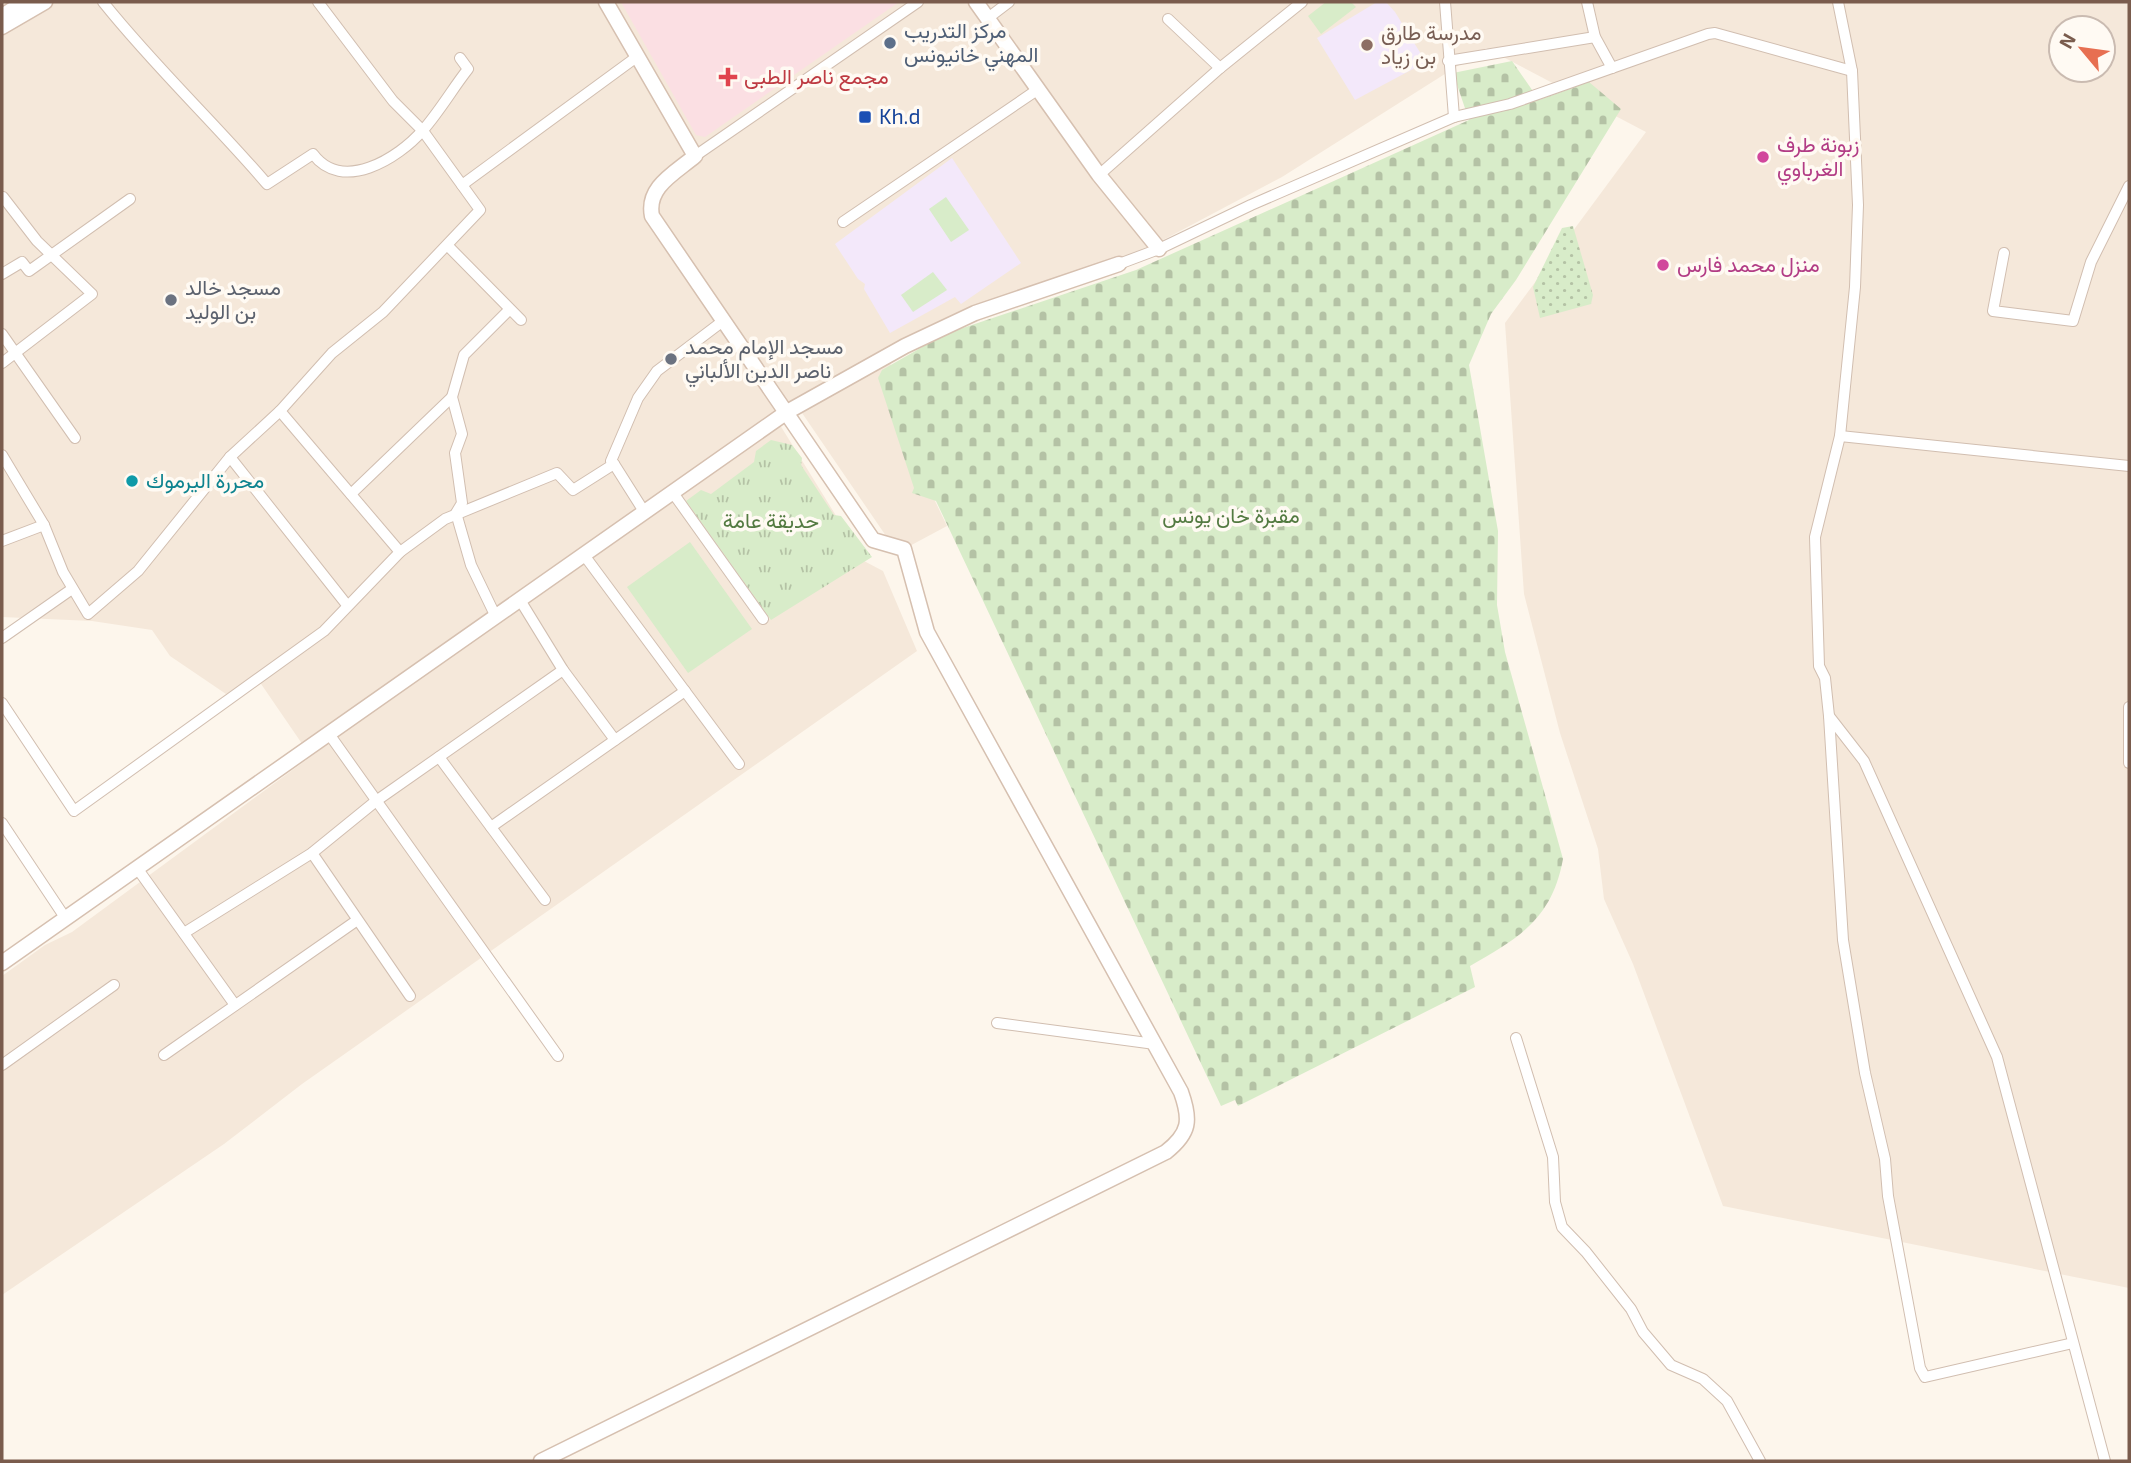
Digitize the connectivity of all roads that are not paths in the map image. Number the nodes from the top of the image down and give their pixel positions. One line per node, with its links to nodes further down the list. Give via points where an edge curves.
1 (24, 2): 13 (street)
2 (45, 2): 16 (street)
3 (103, 2): 26 (street, via 267,184 313,154 328,169 365,171)
4 (318, 2): 26 (street)
5 (606, 2): 18 (street)
6 (918, 2): 27 (street)
7 (976, 2): 14 (street)
8 (1009, 2): 14 (street)
9 (1302, 2): 21 (street)
10 (1445, 2): 20 (street)
11 (1587, 2): 17 (street)
12 (1838, 2): 23 (street)
13 (2, 16)
14 (988, 18): 24 (street)
15 (1168, 19): 21 (street)
16 (2, 27)
17 (1595, 37): 20 (street); 22 (street)
18 (638, 56): 27 (street); 29 (street)
19 (460, 58): 26 (street, via 468,69)
20 (1448, 61): 25 (street)
21 (1220, 68): 28 (street)
22 (1612, 68): 23 (street, via 1715,33); 25 (street, via 1510,104)
23 (1852, 71): 50 (street, via 1858,205)
24 (1037, 90): 28 (street); 33 (street)
25 (1454, 117): 35 (street)
26 (422, 131): 29 (street)
27 (695, 156): 43 (street, via 654,191 652,216)
28 (1099, 175): 35 (street)
29 (462, 186): 34 (street, via 480,210)
30 (2129, 186): 37 (street, via 2091,262 2073,321 1993,311)
31 (3, 197): 36 (street)
32 (130, 199): 36 (street)
33 (843, 222)
34 (449, 247): 41 (street); 48 (street, via 383,312 332,353)
35 (1159, 250): 38 (street)
36 (51, 253): 39 (street, via 29,271 22,262); 45 (street, via 92,294)
37 (2004, 253)
38 (1119, 264): 49 (street, via 975,313 905,346)
39 (2, 275): 40 (street)
40 (2, 284)
41 (509, 310): 42 (street); 47 (street, via 464,355)
42 (521, 320)
43 (723, 321): 49 (street); 54 (street, via 657,370 638,398 611,461)
44 (2, 334): 45 (street)
45 (14, 354): 46 (street); 51 (street)
46 (2, 363)
47 (452, 397): 57 (street); 58 (street, via 461,434 454,453 462,503)
48 (280, 411): 53 (street); 57 (street)
49 (788, 412): 56 (street); 95 (street, via 873,540 904,549 927,632)
50 (1840, 436): 55 (street); 74 (street, via 1815,537 1819,667 1825,678)
51 (75, 438)
52 (2, 455): 60 (street)
53 (230, 457): 64 (street, via 161,544 111,596 88,614); 66 (street)
54 (614, 464): 58 (street, via 573,490 557,473); 59 (street)
55 (2129, 466)
56 (673, 493): 59 (street); 68 (street)
57 (351, 494): 62 (street)
58 (456, 513): 62 (street); 67 (street, via 471,565)
59 (645, 513): 63 (street)
60 (44, 525): 61 (street); 64 (street)
61 (2, 541)
62 (400, 552): 66 (street)
63 (584, 555): 65 (street); 71 (street)
64 (72, 589): 69 (street)
65 (520, 600): 67 (street); 70 (street)
66 (347, 605): 72 (street, via 324,631 74,811)
67 (496, 617): 75 (street)
68 (763, 619)
69 (2, 638)
70 (563, 670): 76 (street); 77 (street)
71 (685, 691): 76 (street); 79 (street)
72 (2, 703)
73 (2129, 707): 78 (street)
74 (1829, 716): 99 (street, via 1864,761 1997,1058); 99 (street, via 1843,940 1920,1368 1925,1377)
75 (329, 734): 80 (street); 84 (street)
76 (615, 740): 82 (street)
77 (439, 757): 80 (street); 82 (street)
78 (2129, 763)
79 (739, 764)
80 (376, 801): 83 (street); 97 (street)
81 (2, 823): 86 (street)
82 (491, 827): 85 (street)
83 (312, 853): 87 (street); 88 (street)
84 (137, 868): 86 (street); 88 (street)
85 (545, 901)
86 (66, 919): 89 (street)
87 (356, 921): 91 (street); 92 (street)
88 (184, 933): 92 (street)
89 (3, 960)
90 (114, 985): 98 (street)
91 (410, 996)
92 (236, 1005): 96 (street)
93 (997, 1023): 95 (street)
94 (1516, 1038): 101 (street, via 1553,1157 1555,1202 1562,1227 1587,1252 1671,1365 1703,1379 1727,1401)
95 (1155, 1044): 100 (street, via 1181,1092 1189,1120 1185,1133 1166,1152)
96 (164, 1055)
97 (558, 1056)
98 (2, 1065)
99 (2073, 1343): 102 (street)
100 (541, 1461)
101 (1760, 1461)
102 (2105, 1461)

